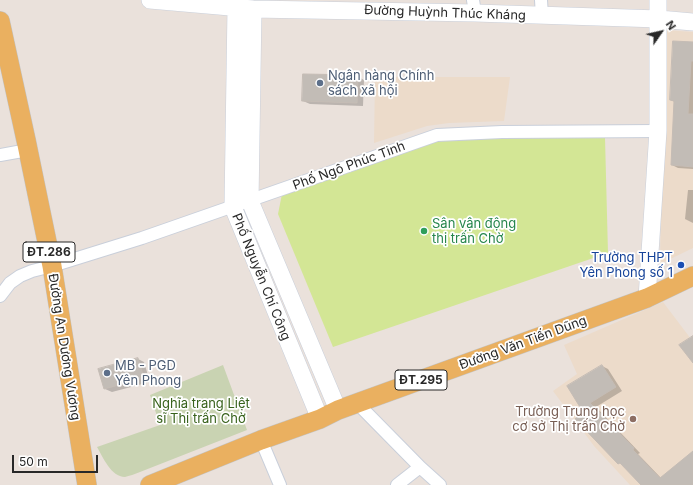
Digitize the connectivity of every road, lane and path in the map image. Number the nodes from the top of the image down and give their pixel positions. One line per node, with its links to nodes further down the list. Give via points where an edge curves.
1 (150, 0): 4 (main road, Đường Huỳnh Thúc Kháng)
2 (658, 0): 7 (main road)
3 (474, 7): 5 (main road, Đường Huỳnh Thúc Kháng); 6 (main road, Đường Huỳnh Thúc Kháng)
4 (236, 8): 6 (main road, Đường Huỳnh Thúc Kháng); 14 (main road, Phố Nguyễn Chí Công)
5 (542, 8): 7 (main road, Đường Huỳnh Thúc Kháng)
6 (253, 9): 13 (main road, Phố Nguyễn Chí Công)
7 (659, 19): 9 (main road, Đường Huỳnh Thúc Kháng); 10 (main road)
8 (0, 21): 11 (main road, Đường An Dương Vương / ĐT.286)
9 (693, 22)
10 (658, 131): 13 (street, Phố Ngô Phúc Tinh, via 437,135); 18 (main road)
11 (28, 150): 12 (street); 15 (main road, Đường An Dương Vương / ĐT.286)
12 (0, 155)
13 (250, 201): 14 (street, Phố Ngô Phúc Tinh); 20 (main road, Phố Nguyễn Chí Công)
14 (232, 207): 15 (street, Phố Ngô Phúc Tinh); 21 (main road, Phố Nguyễn Chí Công)
15 (52, 266): 17 (street, Phố Ngô Phúc Tinh, via 32,270 20,276 10,283); 24 (main road, Đường An Dương Vương / ĐT.286)
16 (693, 276): 18 (main road, Đường Văn Tiến Dũng / ĐT.295)
17 (0, 296)
18 (647, 298): 19 (main road, Đường Văn Tiến Dũng / ĐT.295)
19 (357, 403): 20 (main road, Đường Văn Tiến Dũng / ĐT.295); 23 (street)
20 (338, 410): 21 (main road, Đường Văn Tiến Dũng / ĐT.295)
21 (320, 419): 22 (main road, Đường Văn Tiến Dũng / ĐT.295)
22 (261, 440): 25 (main road, Đường Văn Tiến Dũng / ĐT.295); 26 (street)
23 (420, 467): 27 (street); 28 (street)
24 (86, 485)
25 (150, 485)
26 (280, 485)
27 (398, 485)
28 (440, 485)

